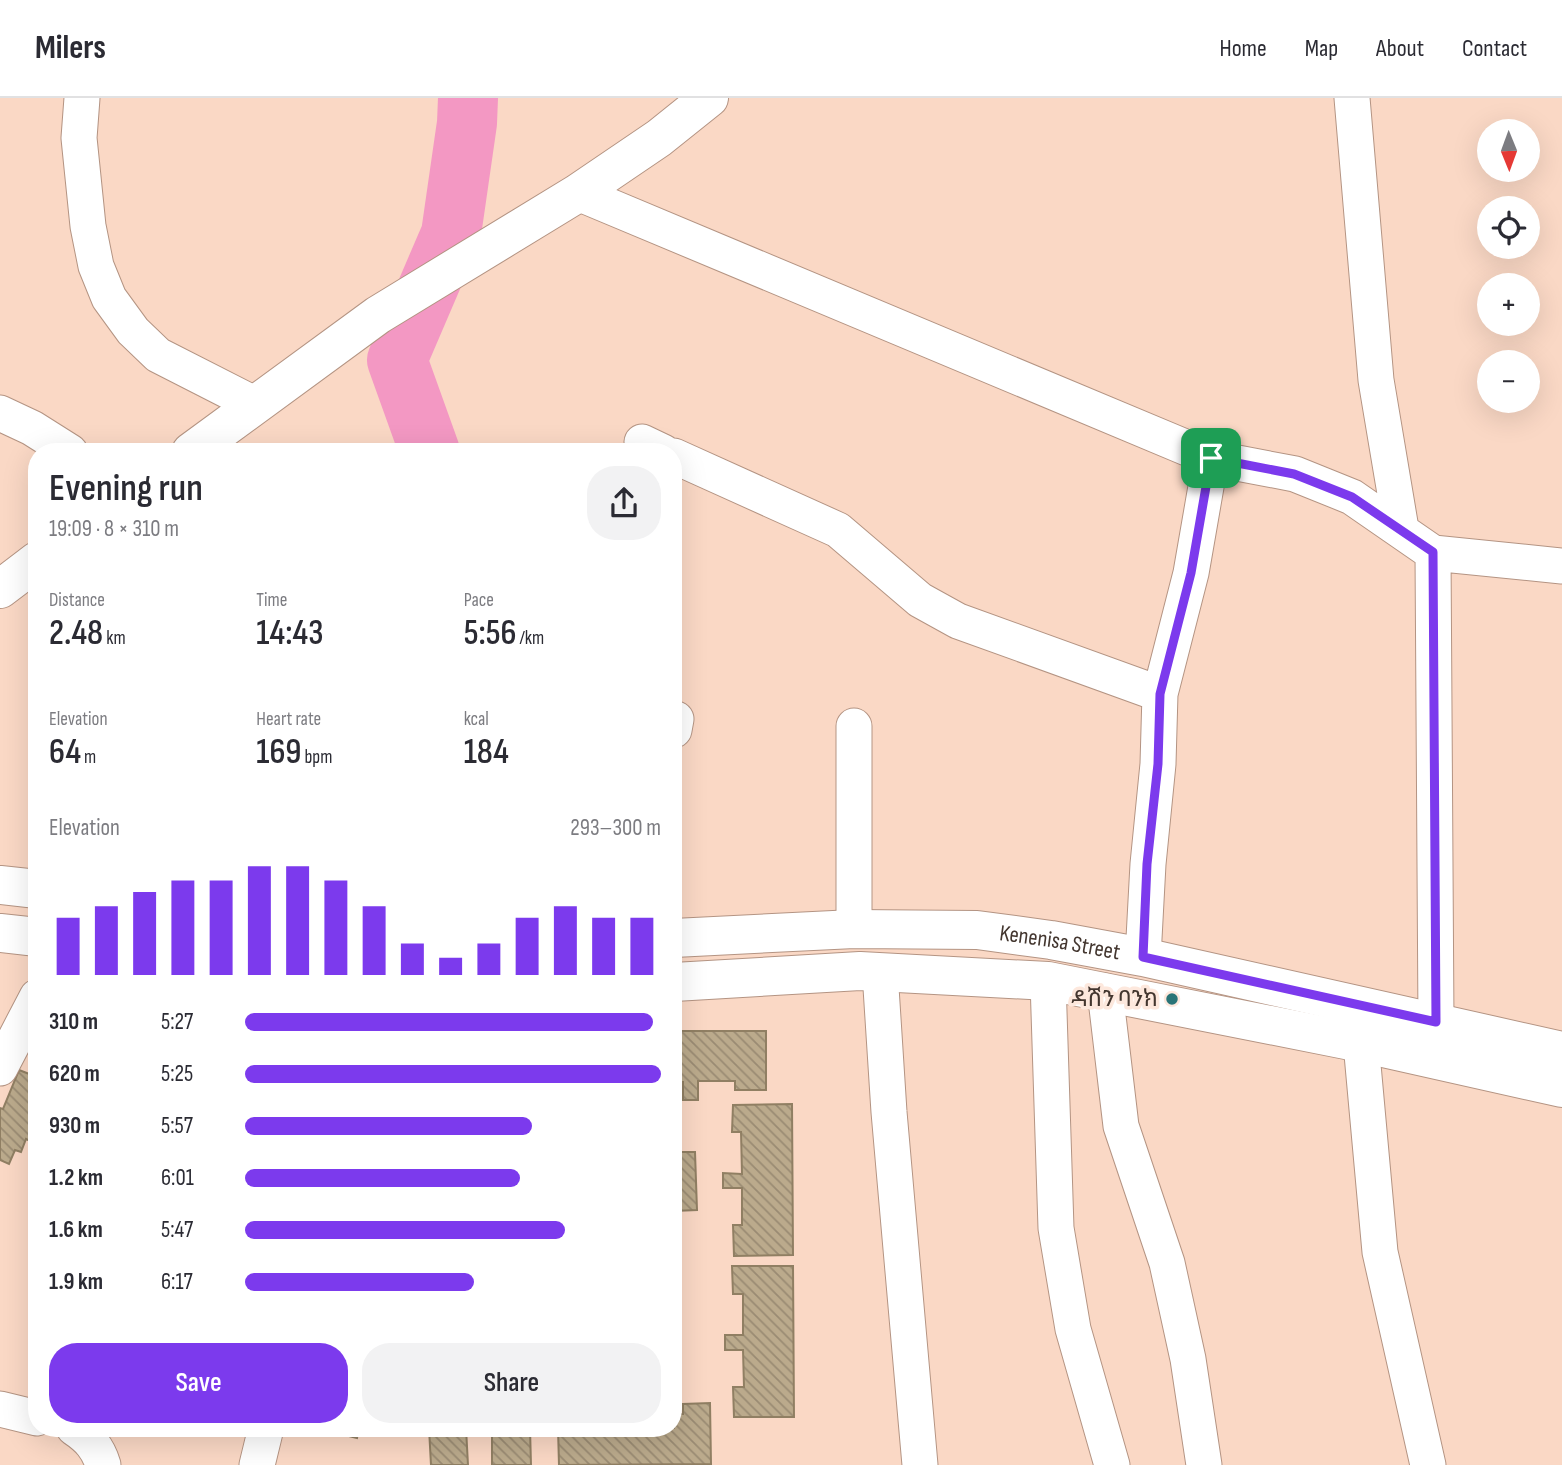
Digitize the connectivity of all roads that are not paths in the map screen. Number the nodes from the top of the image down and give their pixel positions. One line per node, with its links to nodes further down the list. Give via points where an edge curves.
1 (82, 98): 5 (street, via 79,138 88,226 96,266 109,298 158,355)
2 (709, 98): 4 (main road)
3 (1352, 98): 11 (street, via 1376,380)
4 (578, 193): 5 (main road, via 378,315); 9 (street)
5 (256, 405): 8 (main road)
6 (0, 413): 7 (street)
7 (56, 443)
8 (203, 443)
9 (1211, 458): 11 (street, via 1294,474 1352,497); 16 (street, via 1191,573)
10 (682, 460): 16 (street, via 838,530 920,600 958,621)
11 (1401, 529): 12 (street)
12 (1433, 552): 13 (street); 30 (street)
13 (1562, 566)
14 (28, 568): 15 (main road)
15 (0, 589)
16 (1160, 694): 24 (street)
17 (854, 726): 20 (street)
18 (0, 885): 19 (main road)
19 (28, 888)
20 (854, 929): 23 (main road, Kenenisa Street); 24 (main road, Kenenisa Street, via 977,930)
21 (0, 933): 22 (main road)
22 (28, 936)
23 (682, 938)
24 (1143, 957): 30 (main road, Kenenisa Street)
25 (880, 972): 26 (main road, Kenenisa Street); 27 (main road, Kenenisa Street); 41 (street)
26 (682, 982)
27 (1048, 982): 28 (main road, Kenenisa Street); 42 (street, via 1056,1228 1073,1329)
28 (1105, 991): 31 (main road, Kenenisa Street); 43 (street, via 1121,1126 1167,1263)
29 (28, 1014): 33 (street)
30 (1436, 1022): 32 (main road, Kenenisa Street)
31 (1361, 1043): 34 (main road, Kenenisa Street); 44 (street, via 1380,1252)
32 (1562, 1051)
33 (0, 1068)
34 (1562, 1088)
35 (0, 1409): 36 (street)
36 (28, 1416)
37 (87, 1437): 39 (street)
38 (264, 1437): 40 (street)
39 (103, 1465)
40 (257, 1465)
41 (920, 1465)
42 (1112, 1465)
43 (1204, 1465)
44 (1428, 1465)

